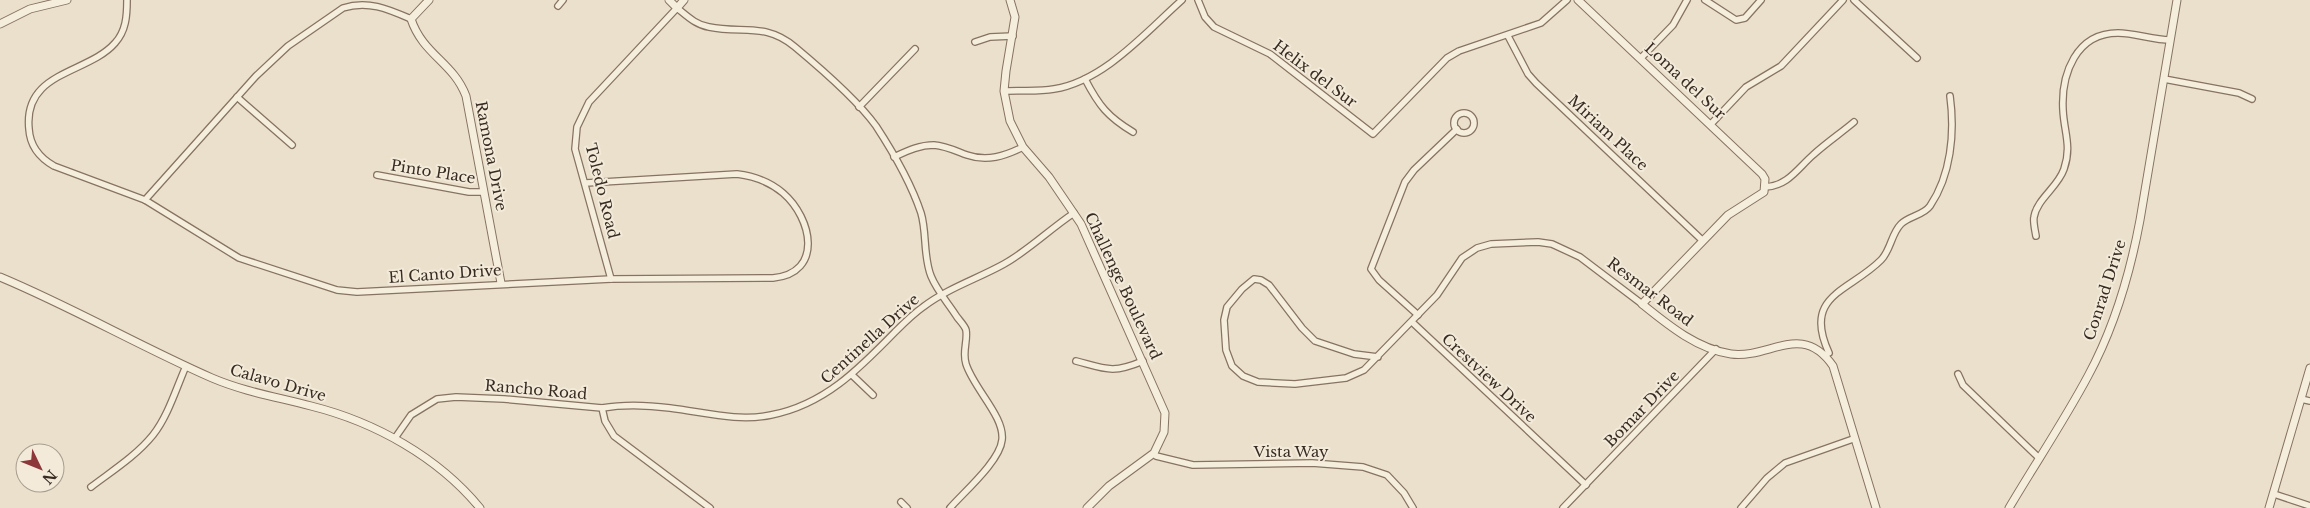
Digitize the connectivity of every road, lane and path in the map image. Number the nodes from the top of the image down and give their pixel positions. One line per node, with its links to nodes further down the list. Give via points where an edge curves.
1 (67, 0): 22 (street, via 30,9)
2 (127, 0): 48 (street, El Canto Drive, via 126,22 118,40 104,52 45,85 32,106 28,126 34,147 49,163)
3 (429, 0): 21 (street)
4 (563, 0): 19 (street)
5 (669, 0): 20 (street)
6 (684, 0): 20 (street, Toledo Road)
7 (1010, 0): 23 (street, Challenge Boulevard)
8 (1182, 0): 30 (street, via 1113,61)
9 (1198, 0): 24 (street, Helix del Sur, via 1205,17 1214,27 1270,54 1373,134 1447,58 1459,51)
10 (1567, 0): 24 (street, via 1541,23)
11 (1578, 0): 28 (street, Loma del Sur)
12 (1687, 0): 28 (street, via 1673,26)
13 (1704, 0): 14 (street, via 1736,20 1745,18)
14 (1761, 0)
15 (1843, 0): 38 (street, via 1781,66 1746,87)
16 (1854, 0): 29 (street)
17 (2177, 0): 25 (street, Conrad Drive)
18 (372, 2): 21 (street); 34 (street, via 343,8 283,51)
19 (558, 6)
20 (677, 8): 36 (street, via 692,20 709,27 757,29 782,38); 45 (street, Toledo Road, via 593,97 581,114 575,149)
21 (411, 19): 47 (street, Ramona Drive, via 424,45 462,85 470,108)
22 (0, 24)
23 (1013, 36): 26 (street, via 990,37); 32 (street, Challenge Boulevard)
24 (1508, 36): 51 (street, Miriam Place, via 1536,83)
25 (2170, 40): 31 (street, Conrad Drive); 50 (street, via 2111,34 2094,39 2073,56 2063,95 2069,141 2064,170 2039,206 2034,218)
26 (975, 42)
27 (914, 49): 36 (street)
28 (1641, 58): 38 (street, Loma del Sur)
29 (1917, 58)
30 (1085, 79): 32 (street, via 1053,89); 40 (street, via 1107,115)
31 (2164, 79): 35 (street); 75 (street, Conrad Drive, via 2137,239 2120,301 2090,374)
32 (1004, 91): 42 (street, Challenge Boulevard, via 1010,121)
33 (1950, 96): 60 (street, via 1953,117 1951,148 1945,174 1934,198 1926,210 1900,224 1879,262 1829,300 1821,318 1820,329 1829,353)
34 (237, 97): 41 (street); 48 (street)
35 (2252, 98)
36 (859, 107): 43 (street)
37 (1854, 122): 46 (street, via 1812,155 1790,178 1774,187)
38 (1711, 124): 46 (street, Loma del Sur, via 1762,174)
39 (1457, 129): 57 (street, via 1405,182 1371,269)
40 (1134, 132)
41 (292, 146)
42 (1023, 147): 43 (street, via 989,158 975,157 947,147 924,146); 49 (street, Challenge Boulevard)
43 (894, 157): 55 (street, via 922,216 928,267)
44 (377, 175): 47 (street, Pinto Place)
45 (586, 183): 53 (street, Toledo Road); 53 (street, El Canto Drive, via 737,174 753,177 768,183 788,198 800,216 809,240 802,264 778,278)
46 (1765, 187): 51 (street, via 1759,196 1728,215)
47 (484, 192): 54 (street, Ramona Drive)
48 (145, 200): 54 (street, El Canto Drive, via 239,258 337,290 357,292)
49 (1074, 213): 55 (street, Centinella Drive, via 1052,227 1028,249); 63 (street, Challenge Boulevard)
50 (2036, 236)
51 (1702, 240): 56 (street)
52 (0, 277): 64 (street, Calavo Drive)
53 (610, 279): 54 (street, El Canto Drive)
54 (501, 283)
55 (942, 295): 67 (street, Centinella Drive, via 914,314); 84 (street, via 966,330 965,362 981,396 997,417 1002,434 996,456)
56 (1642, 304): 57 (street, Resmar Road, via 1580,257 1552,244 1491,244 1472,251 1458,262 1437,295); 59 (street, Resmar Road, via 1690,339)
57 (1418, 315): 58 (street, Resmar Road)
58 (1412, 322): 61 (street); 76 (street, Crestview Drive)
59 (1716, 349): 60 (street, Resmar Road, via 1732,354 1794,343 1806,345); 76 (street, Bomar Drive)
60 (1824, 355): 73 (street, via 1833,366)
61 (1378, 357): 61 (street, via 1354,354 1316,340 1302,328 1269,285 1261,280 1254,280 1242,289 1227,307 1224,320 1226,350 1232,366 1258,382 1295,384 1346,378 1364,370)
62 (1076, 361): 63 (street, via 1113,371)
63 (1143, 361): 74 (street, Challenge Boulevard, via 1165,413 1164,432)
64 (186, 366): 72 (street, Calavo Drive, via 252,392 347,417); 77 (street, via 164,418 153,435 135,454)
65 (2310, 368): 69 (street)
66 (1958, 374): 75 (street, via 1963,385)
67 (852, 375): 68 (street); 71 (street, Centinella Drive, via 812,402 769,416 734,418 626,404)
68 (873, 395)
69 (2301, 399): 70 (street); 78 (street)
70 (2310, 401)
71 (602, 408): 72 (street, Rancho Road, via 504,399 437,399 411,415); 82 (street, Rancho Road, via 614,436)
72 (395, 438): 81 (street, Calavo Drive, via 442,471)
73 (1854, 440): 88 (street, via 1785,463); 89 (street)
74 (1154, 453): 85 (street, Challenge Boulevard, via 1109,486); 86 (street, Vista Way, via 1193,466 1312,462 1376,470 1387,475)
75 (2039, 458): 90 (street, Conrad Drive)
76 (1586, 485): 87 (street)
77 (91, 487)
78 (2274, 494): 80 (street); 91 (street)
79 (901, 502): 83 (street)
80 (2310, 506)
81 (480, 508)
82 (710, 508)
83 (907, 508)
84 (950, 508)
85 (1087, 508)
86 (1413, 508)
87 (1563, 508)
88 (1741, 508)
89 (1876, 508)
90 (2009, 508)
91 (2269, 508)

